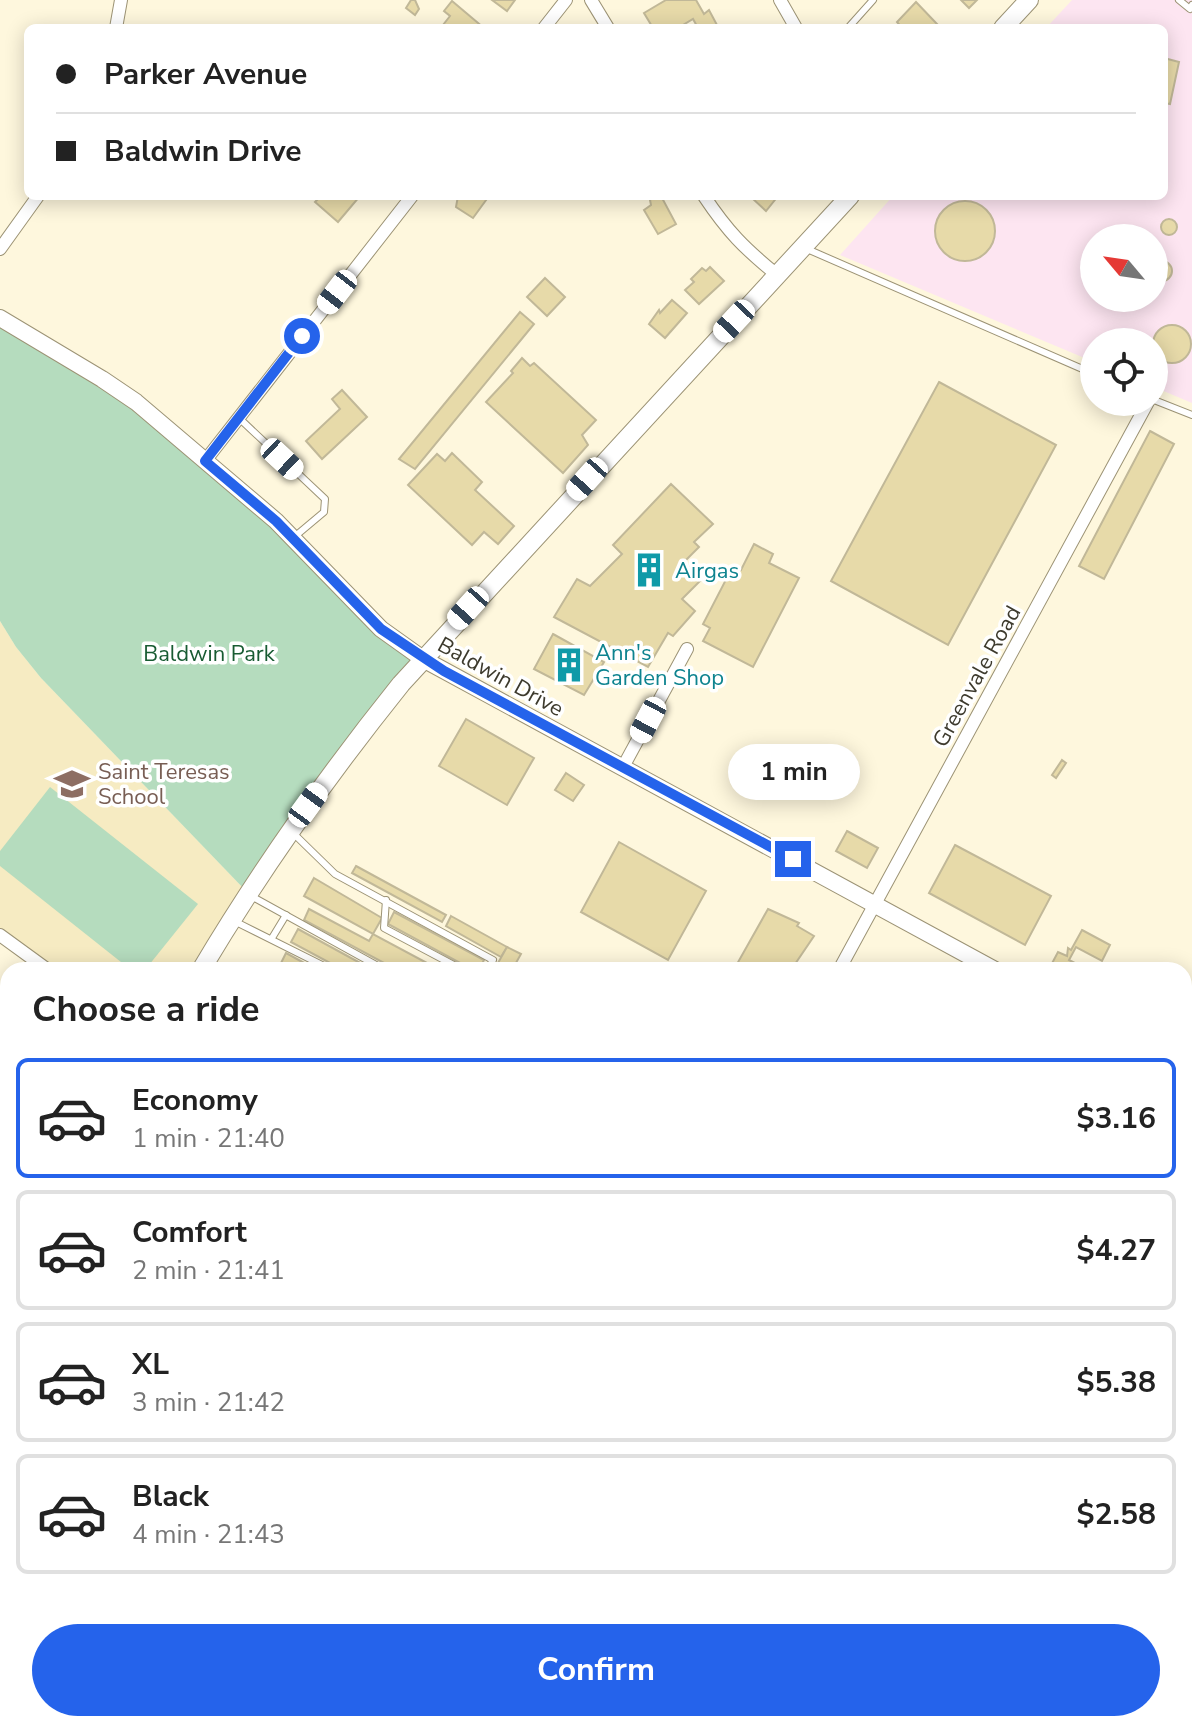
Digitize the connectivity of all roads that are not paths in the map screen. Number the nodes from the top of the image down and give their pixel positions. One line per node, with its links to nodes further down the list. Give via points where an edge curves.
1 (121, 0): 9 (street)
2 (566, 0): 10 (street)
3 (591, 0): 11 (street)
4 (780, 0): 12 (street)
5 (873, 0): 13 (lane)
6 (1029, 0): 14 (main road)
7 (1179, 0): 8 (lane)
8 (1191, 8)
9 (117, 24)
10 (547, 24)
11 (606, 24)
12 (794, 24)
13 (852, 24)
14 (1007, 24)
15 (35, 200): 20 (street)
16 (409, 200): 27 (street)
17 (707, 200): 21 (street, via 742,247)
18 (846, 200): 19 (main road)
19 (803, 248): 21 (main road); 23 (lane)
20 (0, 249)
21 (777, 275): 31 (main road)
22 (0, 318): 28 (street, Baldwin Drive, via 136,402)
23 (1080, 368)
24 (1168, 406): 25 (lane)
25 (1192, 415)
26 (1140, 416): 36 (street, Greenvale Road)
27 (239, 418): 28 (street); 29 (lane, via 325,499 324,512)
28 (205, 461): 29 (street, Baldwin Drive)
29 (293, 538): 31 (street, Baldwin Drive, via 381,629)
30 (687, 649): 32 (street)
31 (423, 659): 32 (street, Baldwin Drive); 33 (main road)
32 (623, 767): 36 (street, Baldwin Drive)
33 (290, 829): 34 (main road); 35 (lane, via 335,874)
34 (247, 894): 37 (lane); 38 (main road)
35 (386, 900): 45 (lane, via 384,928); 46 (lane)
36 (875, 904): 47 (street, Greenvale Road); 48 (street, Baldwin Drive)
37 (286, 915): 40 (lane); 44 (lane)
38 (231, 919): 40 (lane); 42 (main road)
39 (0, 935): 41 (street)
40 (272, 938): 43 (lane)
41 (37, 962)
42 (208, 962)
43 (317, 962)
44 (371, 962)
45 (448, 962)
46 (492, 962)
47 (843, 962)
48 (980, 962)

